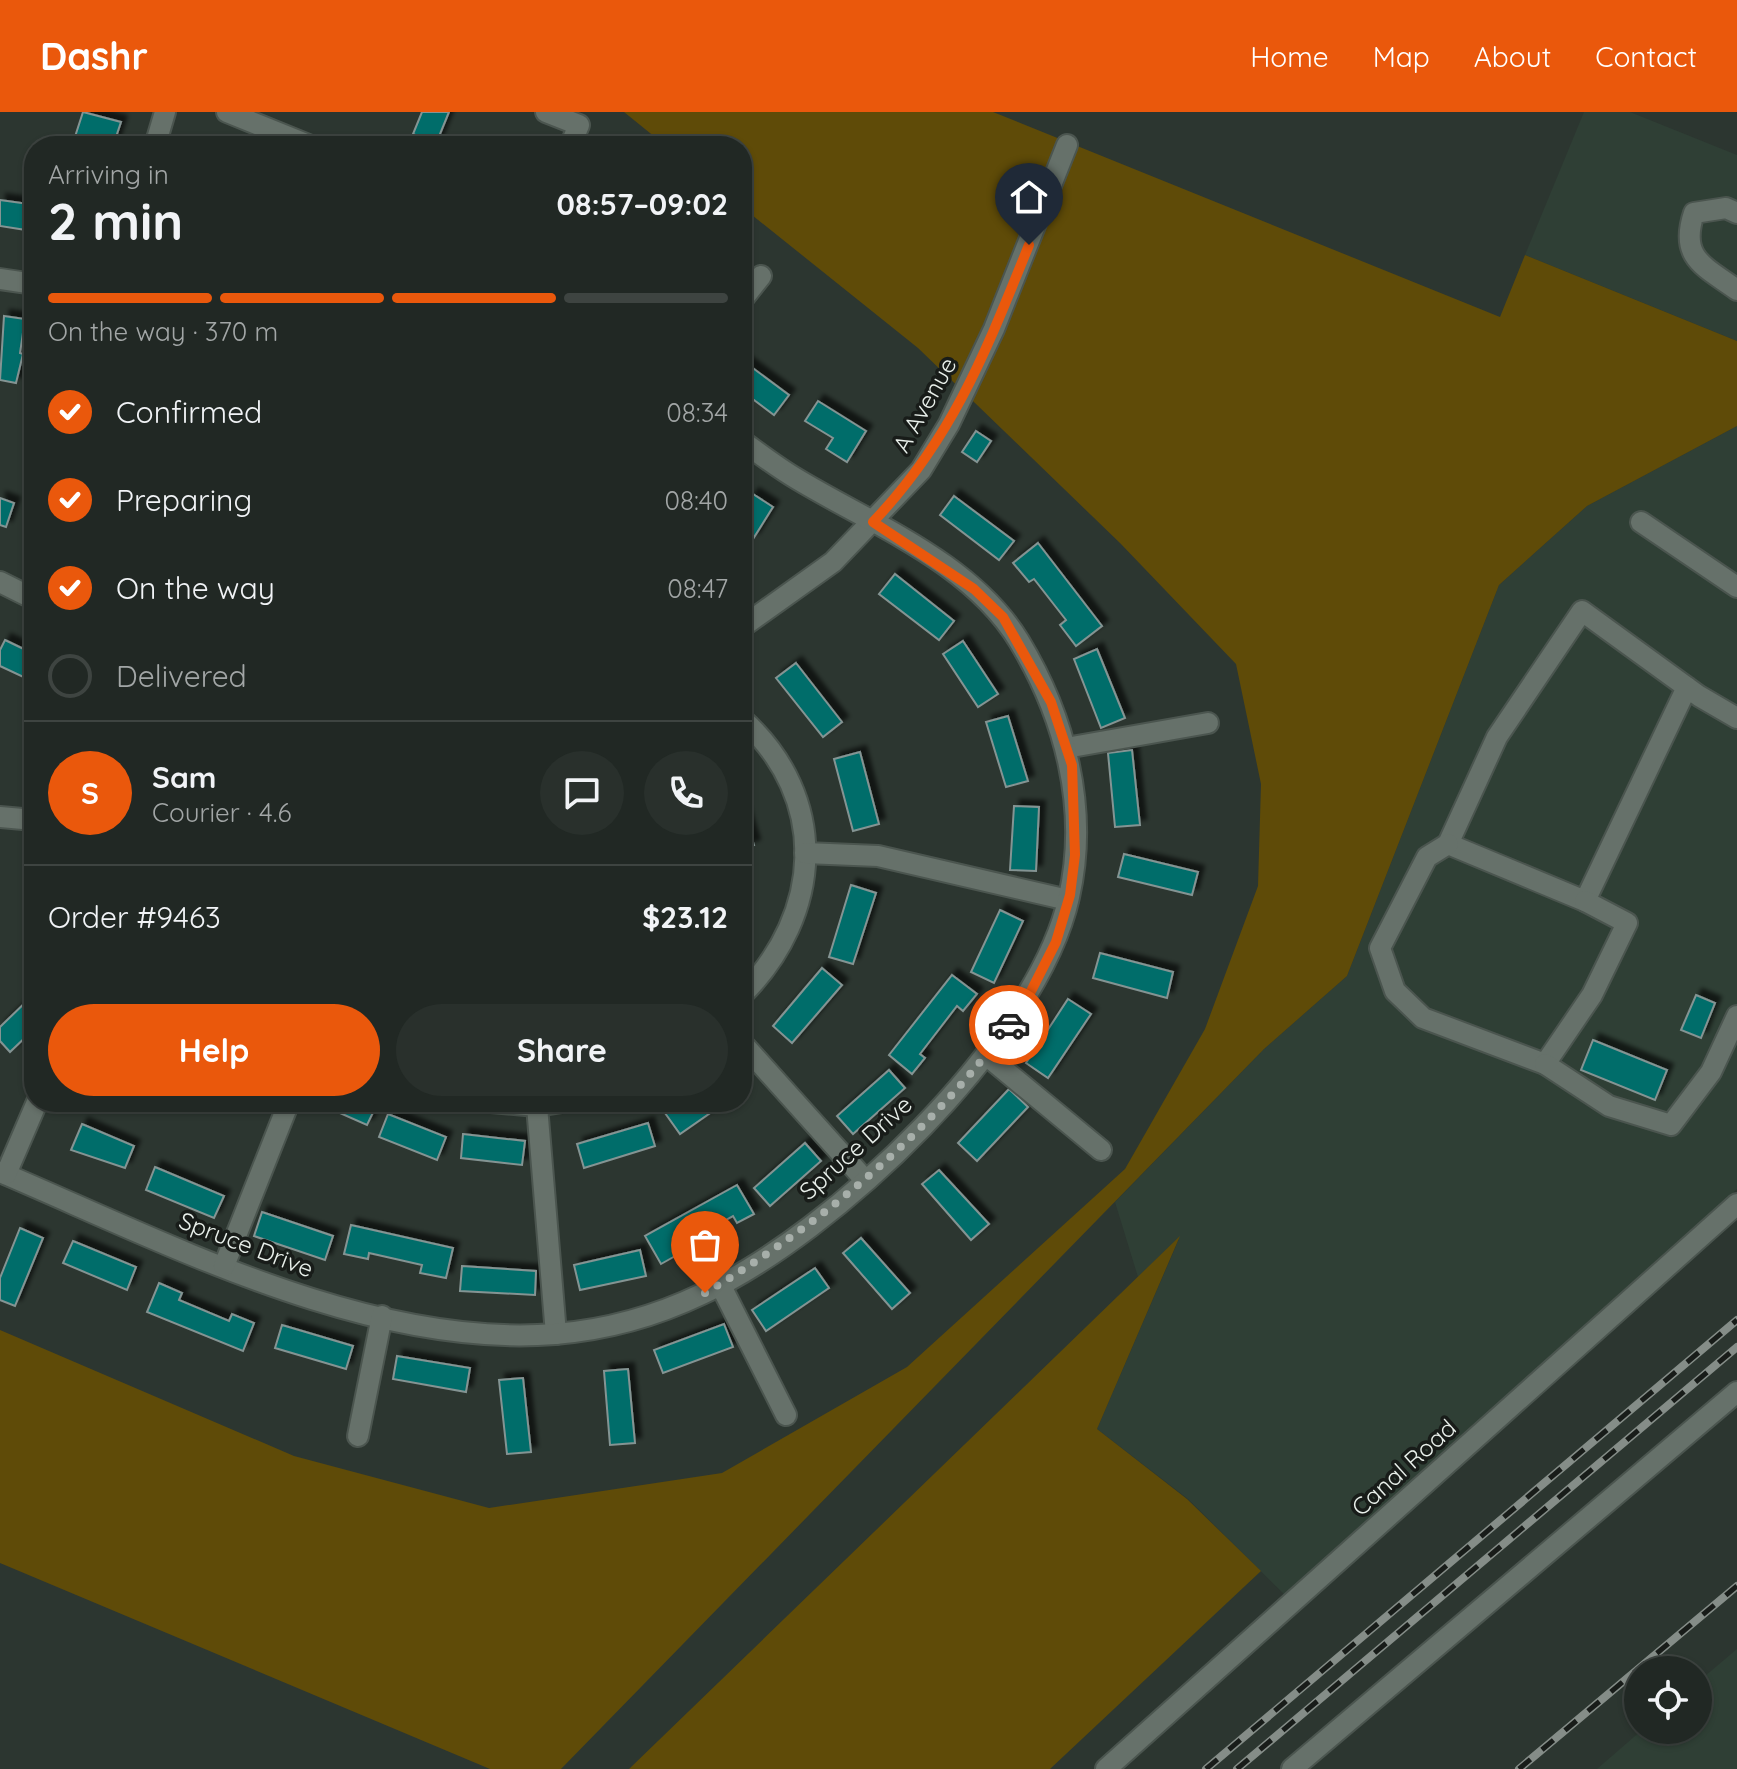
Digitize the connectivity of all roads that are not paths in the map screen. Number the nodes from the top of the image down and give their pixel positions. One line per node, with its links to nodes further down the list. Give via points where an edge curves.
1 (165, 112): 4 (street)
2 (227, 112): 5 (street)
3 (546, 112): 6 (street, via 579,125)
4 (158, 136)
5 (286, 136)
6 (574, 136)
7 (1067, 145): 15 (street, A Avenue, via 956,410 921,470)
8 (1737, 213): 13 (street, via 1726,208 1694,213 1686,236 1695,260)
9 (761, 276): 12 (street)
10 (0, 279): 11 (street)
11 (24, 283)
12 (752, 287)
13 (1737, 290)
14 (752, 448): 15 (street, Spruce Drive)
15 (873, 522): 20 (street, A Avenue, via 833,562); 25 (street, Spruce Drive, via 974,589 1003,617 1051,702)
16 (1641, 522): 18 (street)
17 (0, 582): 19 (street)
18 (1737, 587)
19 (24, 594)
20 (752, 620)
21 (1687, 687): 22 (street); 28 (street, via 1582,611 1497,737); 31 (street)
22 (1737, 718)
23 (1208, 723): 25 (street)
24 (752, 728): 29 (street, via 792,784)
25 (1066, 748): 30 (street, Spruce Drive, via 1072,765 1075,855)
26 (0, 817): 27 (street)
27 (24, 819)
28 (1448, 844): 31 (street); 36 (street, via 1427,857 1380,948 1395,991 1423,1018)
29 (805, 853): 30 (street, via 878,856); 32 (street, via 802,896 787,936)
30 (1068, 900): 35 (street, Spruce Drive, via 1056,942 1023,1007)
31 (1585, 901): 36 (street, via 1627,923 1592,995)
32 (752, 985)
33 (1737, 1016): 36 (street, via 1711,1072 1671,1125 1609,1106)
34 (752, 1054): 42 (street)
35 (986, 1055): 40 (street); 42 (street, Spruce Drive, via 914,1136)
36 (1545, 1064)
37 (32, 1112): 41 (street)
38 (285, 1112): 44 (street)
39 (538, 1112): 47 (street)
40 (1101, 1150)
41 (3, 1173): 44 (street, Spruce Drive)
42 (865, 1180): 45 (street, Spruce Drive, via 766,1257)
43 (1737, 1204): 51 (street, Canal Road)
44 (224, 1266): 46 (street, Spruce Drive, via 337,1307)
45 (720, 1284): 47 (street, Spruce Drive, via 644,1318); 49 (street)
46 (382, 1316): 47 (street, Spruce Drive, via 440,1328); 50 (street)
47 (556, 1334)
48 (1737, 1392): 52 (street)
49 (786, 1415)
50 (358, 1436)
51 (1106, 1769)
52 (1292, 1769)

